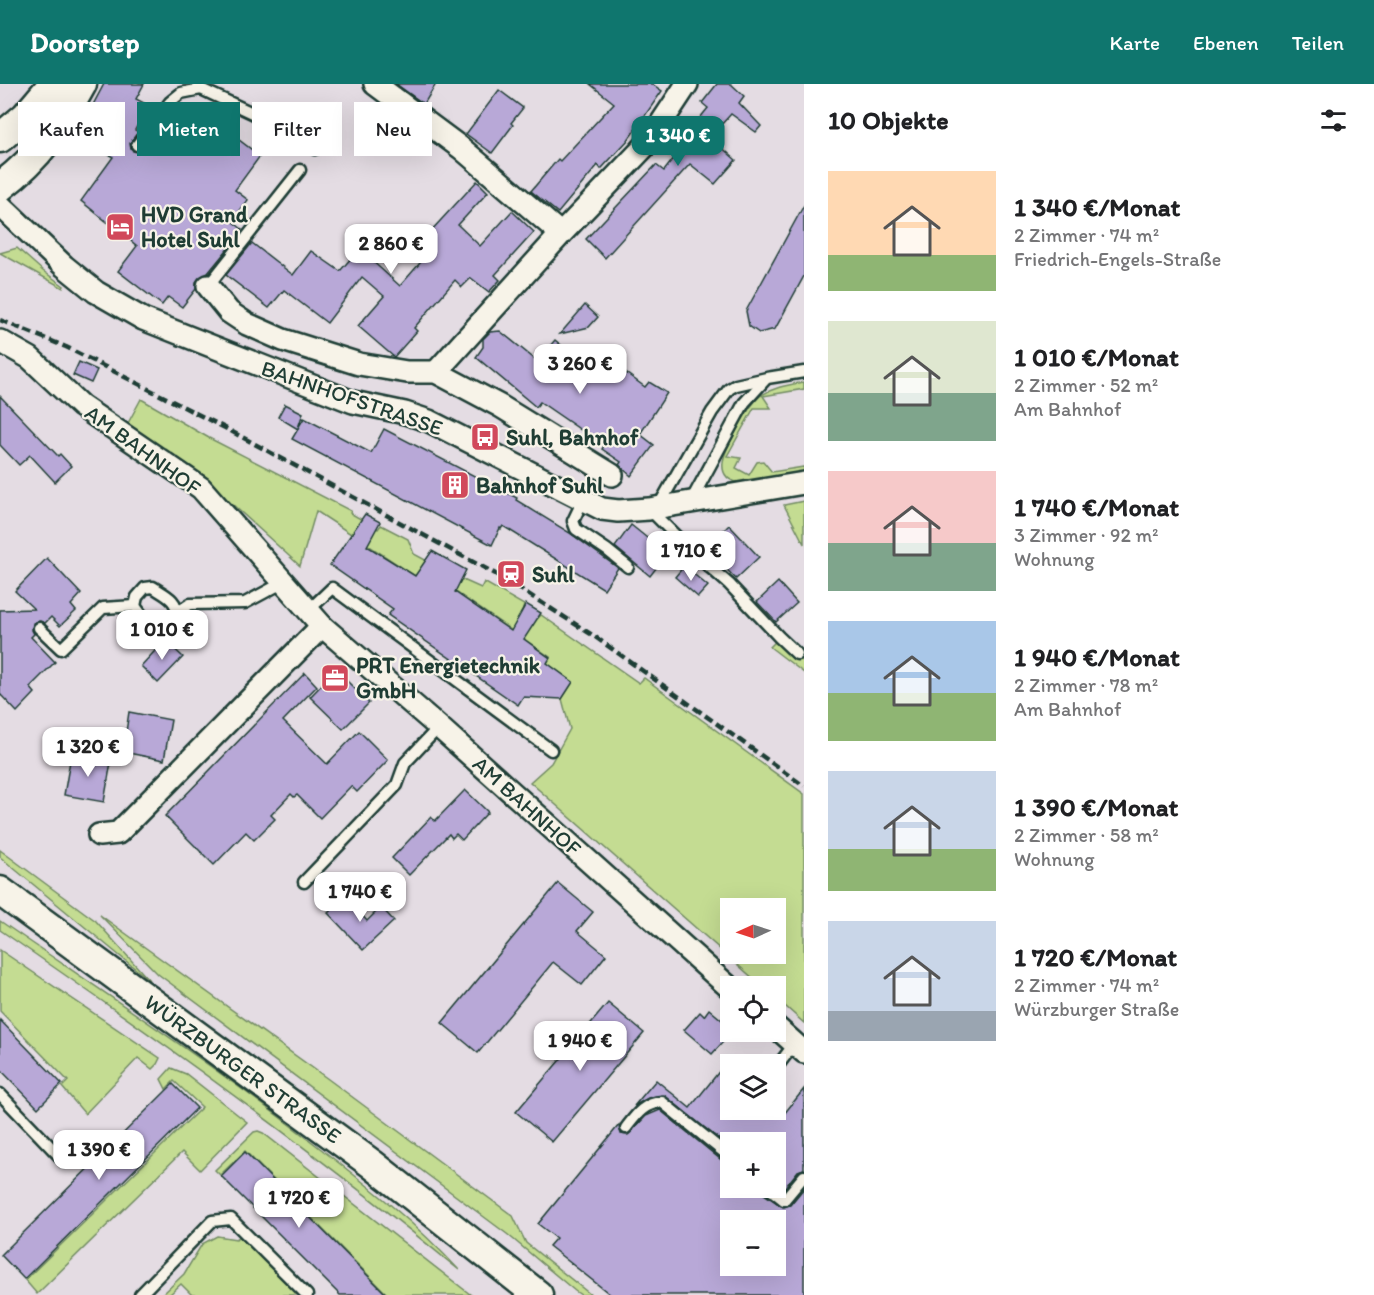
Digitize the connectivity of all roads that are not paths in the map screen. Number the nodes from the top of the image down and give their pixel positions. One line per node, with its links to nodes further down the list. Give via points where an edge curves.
1 (53, 84): 7 (main road, via 26,116)
2 (82, 84): 9 (main road, via 56,131 23,170)
3 (375, 84): 11 (street, via 461,148)
4 (687, 84): 11 (street, via 648,143)
5 (170, 102): 6 (lane, via 181,93 201,89)
6 (229, 102)
7 (0, 138)
8 (300, 170): 12 (lane)
9 (0, 187)
10 (0, 205): 19 (street, BAHNHOFSTRASSE, via 96,292 142,319 353,402 429,421)
11 (561, 234): 14 (street)
12 (208, 286): 14 (street, via 229,312 283,340 359,364)
13 (0, 341): 23 (street, AM BAHNHOF, via 30,358 81,406 201,488)
14 (436, 372): 17 (street)
15 (804, 372): 16 (lane)
16 (767, 378): 20 (lane, via 744,403); 21 (lane, via 736,385 723,396)
17 (612, 475)
18 (804, 483): 20 (street, BAHNHOFSTRASSE)
19 (583, 500): 21 (street, BAHNHOFSTRASSE, via 609,510); 22 (lane, via 573,522 576,529)
20 (691, 501): 21 (street, BAHNHOFSTRASSE)
21 (654, 508): 28 (lane, via 691,551)
22 (628, 567)
23 (284, 582): 25 (lane, via 245,603 190,604); 26 (street, AM BAHNHOF)
24 (135, 606): 25 (lane, via 147,622 158,625); 25 (lane, via 144,588 153,587 174,601); 27 (lane, via 104,608 61,649)
25 (176, 614)
26 (316, 618): 29 (street, AM BAHNHOF); 30 (lane, via 332,588); 31 (street, via 118,833)
27 (39, 628)
28 (797, 654)
29 (439, 727): 32 (lane, via 405,763 397,785); 34 (street, AM BAHNHOF)
30 (551, 750)
31 (99, 835)
32 (304, 882)
33 (0, 891): 46 (main road, WÜRZBURGER STRASSE, via 372,1164)
34 (720, 978)
35 (786, 1036): 36 (street)
36 (799, 1048): 37 (lane)
37 (786, 1059)
38 (0, 1094): 41 (lane)
39 (626, 1128): 40 (lane, via 647,1106 662,1102)
40 (720, 1149)
41 (65, 1162)
42 (804, 1176): 43 (lane)
43 (786, 1198)
44 (140, 1295): 45 (lane, via 212,1221 231,1220)
45 (307, 1295)
46 (538, 1295)

